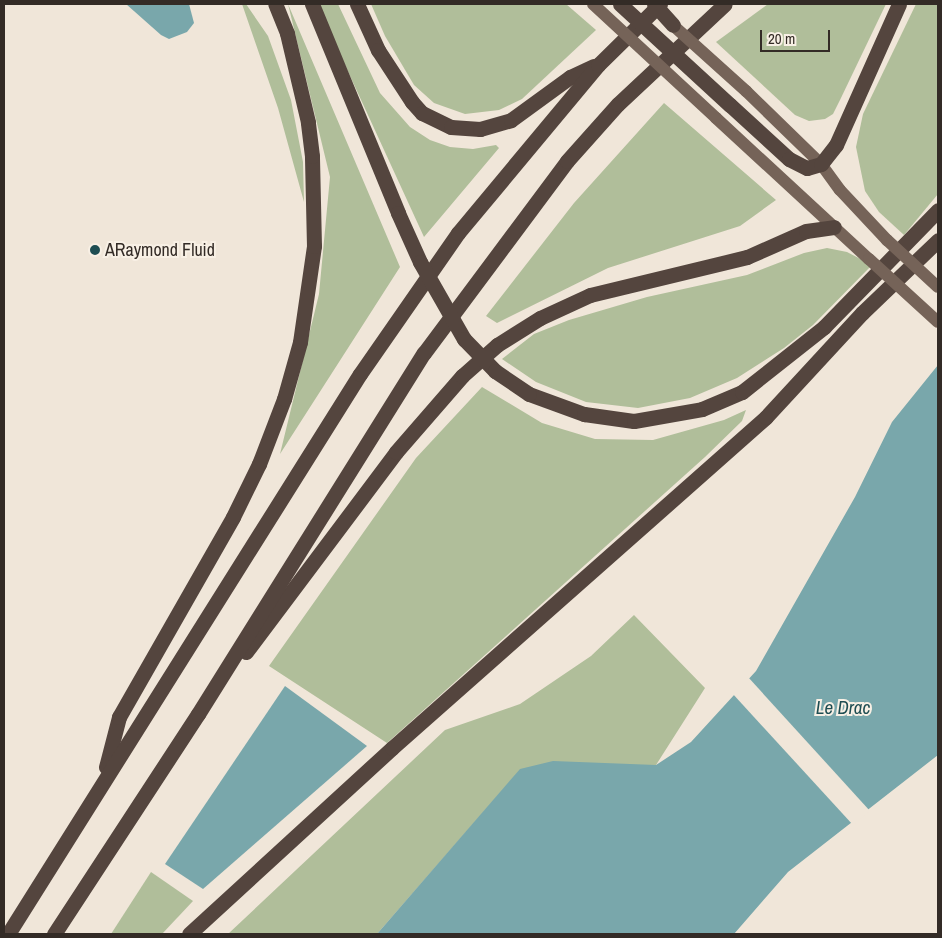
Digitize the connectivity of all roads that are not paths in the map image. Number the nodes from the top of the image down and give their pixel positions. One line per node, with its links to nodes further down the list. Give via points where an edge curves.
1 (275, 4): 20 (highway, via 286,34 308,122 312,156 314,246 300,342 284,399 259,464 233,517 119,717)
2 (312, 4): 14 (highway, bridge, via 420,262 464,339 495,371 529,394 584,414 634,421 702,409 742,392 824,327)
3 (357, 4): 12 (highway, via 378,50 412,102 422,113 451,127 480,129 511,120 570,77)
4 (593, 4): 15 (main road, bridge)
5 (620, 4): 13 (highway, bridge, via 789,159 808,168)
6 (648, 4): 11 (main road, bridge)
7 (654, 4): 11 (highway, bridge)
8 (660, 4): 12 (highway)
9 (725, 4): 19 (highway, via 618,104 530,206 424,353)
10 (899, 4): 13 (highway, via 836,145)
11 (673, 24): 13 (main road, bridge)
12 (598, 64): 20 (highway, via 458,233 365,366)
13 (821, 164): 17 (main road, bridge, via 845,196)
14 (938, 210)
15 (834, 226): 18 (main road, bridge); 19 (highway, via 806,231 747,257 590,295 540,318 497,345 462,376 396,452)
16 (938, 240): 23 (highway, via 862,314 766,417 392,748)
17 (938, 287)
18 (938, 322)
19 (198, 714): 22 (highway)
20 (102, 781): 21 (highway)
21 (8, 934)
22 (54, 934)
23 (189, 934)

